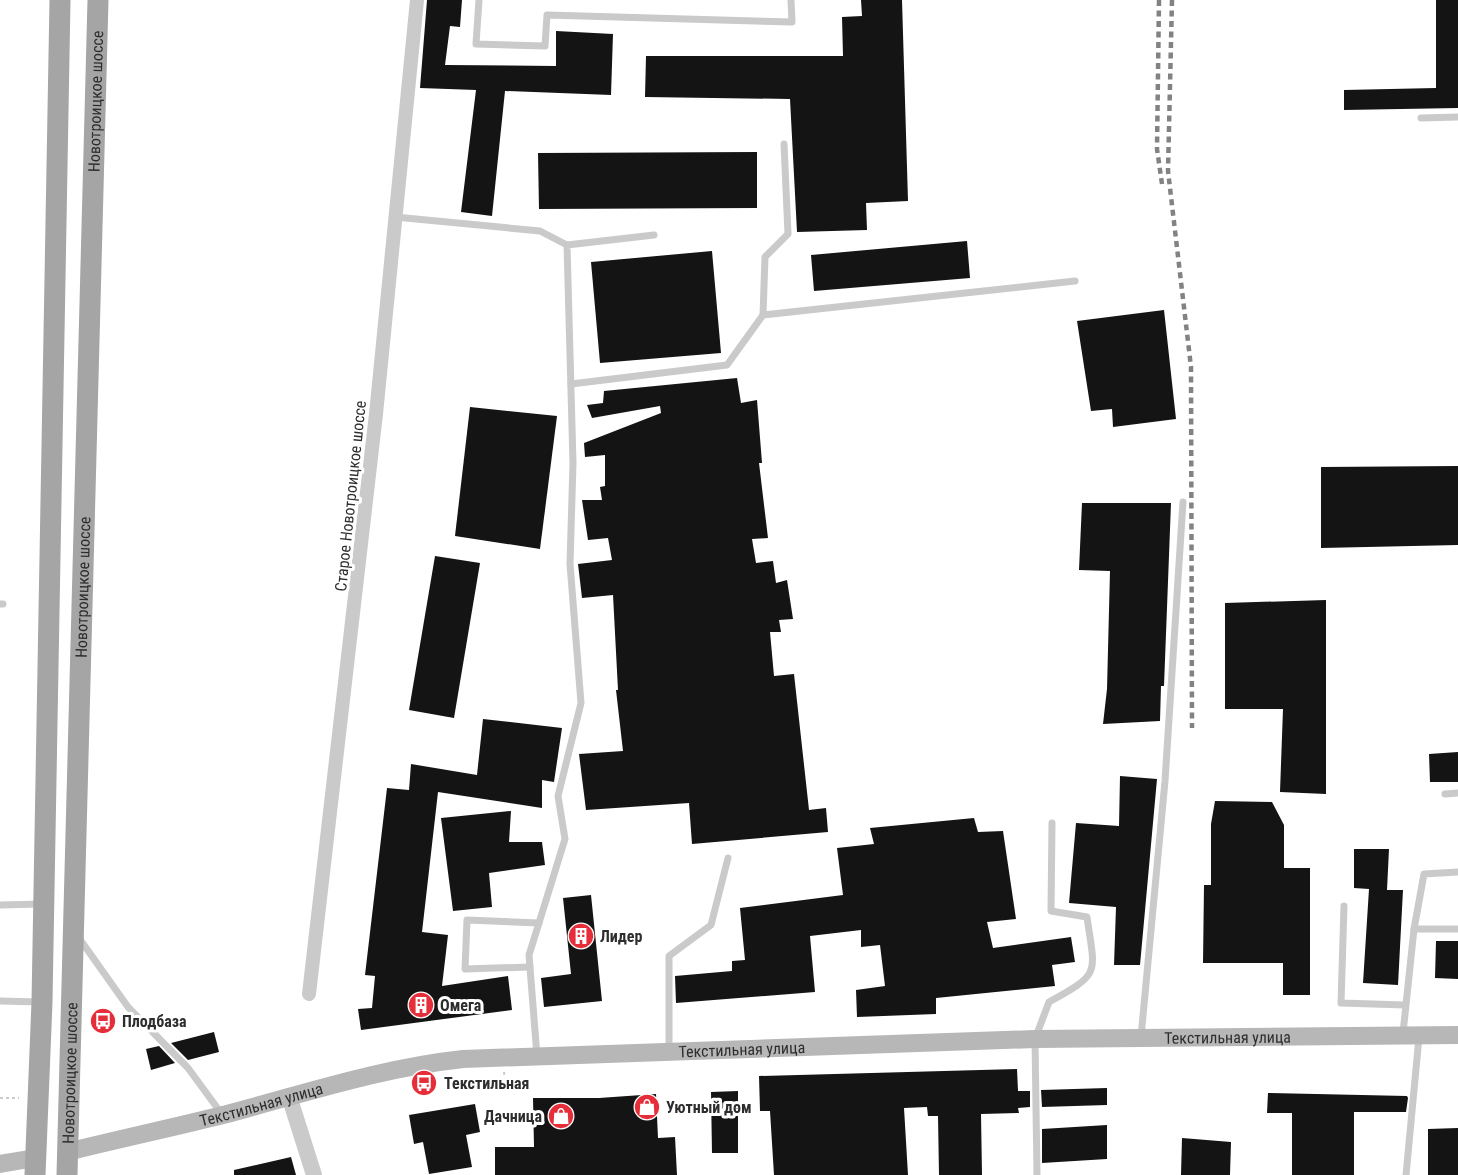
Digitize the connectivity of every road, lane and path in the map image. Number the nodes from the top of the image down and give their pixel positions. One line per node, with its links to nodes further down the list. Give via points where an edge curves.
1 (60, 0): 21 (main road, Новотроицкое шоссе)
2 (99, 0): 27 (main road, Новотроицкое шоссе)
3 (417, 0): 9 (street, Старое Новотроицкое шоссе)
4 (479, 0): 5 (lane, via 476,44 544,46 548,15 792,22)
5 (791, 0)
6 (1458, 117): 7 (lane)
7 (1421, 118)
8 (784, 144): 13 (lane, via 789,234 765,256)
9 (395, 217): 11 (lane, via 540,231); 29 (street, Старое Новотроицкое шоссе)
10 (654, 234): 11 (lane)
11 (567, 245): 14 (lane)
12 (1075, 281): 13 (lane)
13 (763, 315): 14 (lane, via 728,365)
14 (571, 384): 24 (lane, via 570,564 581,703 558,796 565,838)
15 (1184, 502): 36 (lane, via 1165,781)
16 (1458, 793): 17 (lane)
17 (1444, 794)
18 (1052, 823): 35 (lane, via 1051,911 1087,917 1094,965 1084,983 1049,1002)
19 (728, 858): 37 (lane, via 711,926 669,956)
20 (1458, 872): 25 (lane, via 1424,874)
21 (42, 904): 22 (lane); 31 (main road, Новотроицкое шоссе)
22 (0, 905)
23 (1344, 906): 32 (lane, via 1341,1003)
24 (539, 923): 28 (lane, via 529,955); 28 (lane, via 467,920 465,969)
25 (1414, 929): 26 (lane); 32 (lane)
26 (1458, 929)
27 (74, 932): 42 (lane, via 128,1007 188,1068); 43 (main road, Новотроицкое шоссе)
28 (530, 967): 38 (lane)
29 (309, 994)
30 (0, 1001): 31 (lane)
31 (42, 1002): 45 (main road, Новотроицкое шоссе)
32 (1405, 1005): 34 (lane)
33 (1458, 1035): 34 (main road, Текстильная улица)
34 (1411, 1036): 36 (main road, Текстильная улица); 49 (lane)
35 (1035, 1039): 36 (main road, Текстильная улица); 37 (main road, Текстильная улица); 48 (lane)
36 (1140, 1039)
37 (669, 1051): 38 (main road, Текстильная улица)
38 (537, 1056): 39 (main road, Текстильная улица, via 420,1064)
39 (289, 1096): 42 (main road, Текстильная улица); 47 (street)
40 (0, 1098): 41 (path)
41 (19, 1098)
42 (223, 1115): 43 (main road, Текстильная улица)
43 (67, 1152): 45 (main road, Текстильная улица); 46 (main road, Новотроицкое шоссе)
44 (0, 1164): 45 (main road)
45 (35, 1166)
46 (67, 1175)
47 (314, 1175)
48 (1037, 1175)
49 (1406, 1175)

